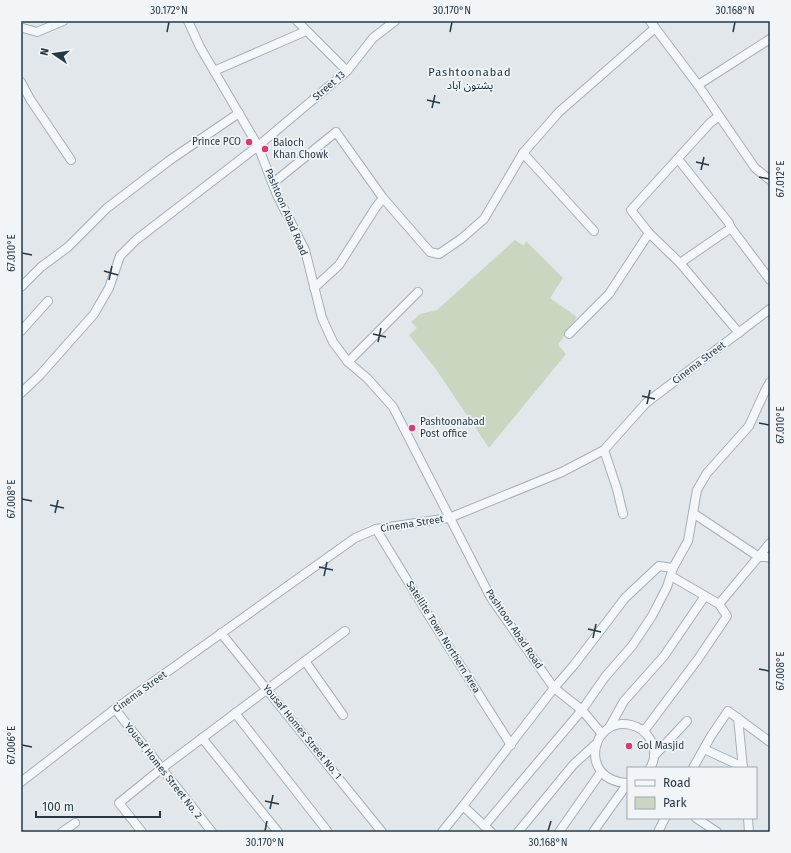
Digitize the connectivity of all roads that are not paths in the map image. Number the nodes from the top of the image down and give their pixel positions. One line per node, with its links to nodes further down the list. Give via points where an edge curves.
1 (30, 21): 7 (street)
2 (63, 21): 7 (street, via 37,32)
3 (188, 21): 10 (street, Pashtoon Abad Road)
4 (297, 21): 8 (street)
5 (395, 21): 11 (street, Street 13, via 373,38)
6 (652, 24): 13 (street); 17 (street, via 559,112)
7 (25, 29)
8 (306, 31): 10 (street); 11 (street)
9 (770, 39): 13 (street)
10 (214, 71): 14 (street, Pashtoon Abad Road)
11 (347, 71): 16 (street, Street 13)
12 (21, 82): 19 (street, via 30,100)
13 (698, 85): 15 (street)
14 (239, 113): 16 (street, Pashtoon Abad Road); 28 (street, via 170,160 107,208 68,247)
15 (719, 116): 18 (street); 20 (street, via 755,168)
16 (258, 146): 21 (street, Pashtoon Abad Road); 38 (street, Street 13, via 136,240 120,256 108,288 94,314)
17 (523, 153): 22 (street, via 484,219 439,254 430,252); 24 (street)
18 (678, 159): 23 (street, via 729,222); 25 (street, via 631,210)
19 (71, 160)
20 (770, 180)
21 (273, 183): 22 (street, via 336,132); 29 (street, Pashtoon Abad Road, via 305,250)
22 (383, 198): 29 (street, via 339,265)
23 (731, 228): 26 (street); 27 (street)
24 (594, 231)
25 (649, 233): 26 (street); 35 (street, via 609,294)
26 (680, 263): 34 (street)
27 (770, 280)
28 (21, 286)
29 (314, 288): 36 (street, Pashtoon Abad Road, via 322,318 333,342)
30 (418, 292): 36 (street)
31 (48, 301): 33 (street)
32 (770, 309): 34 (street, Cinema Street)
33 (21, 332)
34 (739, 333): 39 (street, Cinema Street, via 646,403)
35 (568, 334)
36 (348, 362): 42 (street, Pashtoon Abad Road, via 367,378 393,407)
37 (770, 382): 40 (street, via 749,426 707,473 697,490)
38 (21, 393)
39 (604, 450): 41 (street); 42 (street, Cinema Street, via 562,472)
40 (693, 513): 45 (street); 47 (street, via 688,541)
41 (623, 514)
42 (449, 518): 43 (street, Cinema Street); 53 (street, Pashtoon Abad Road, via 491,598)
43 (376, 529): 51 (street, Cinema Street, via 355,538); 67 (street, Satellite Town Northern Area)
44 (770, 543): 45 (street)
45 (759, 557): 46 (street); 49 (street)
46 (770, 558)
47 (672, 572): 48 (street); 53 (street, via 659,566 625,598); 56 (street, via 652,616)
48 (705, 596): 49 (street); 61 (street, via 664,656 624,701)
49 (719, 604): 62 (street, via 728,616)
50 (345, 631): 52 (street)
51 (222, 633): 54 (street, Yousaf Homes Street No. 1); 55 (street, Cinema Street)
52 (305, 661): 54 (street); 58 (street)
53 (554, 688): 56 (street, Pashtoon Abad Road); 67 (street)
54 (268, 689): 57 (street); 89 (street, Yousaf Homes Street No. 1)
55 (115, 709): 73 (street, Yousaf Homes Street No. 2); 75 (street, Cinema Street)
56 (582, 710): 63 (street, Pashtoon Abad Road); 83 (street)
57 (236, 713): 64 (street); 88 (street)
58 (343, 715)
59 (738, 718): 65 (street); 68 (street, via 728,711); 72 (street)
60 (687, 721): 69 (street)
61 (609, 728): 62 (street, via 617,724 627,724); 63 (street)
62 (644, 731): 69 (street, via 654,747)
63 (602, 734): 66 (street)
64 (202, 738): 73 (street); 87 (street)
65 (770, 742)
66 (597, 743): 74 (street, via 595,758); 92 (street, via 573,765)
67 (511, 745): 78 (street)
68 (704, 749): 71 (street); 72 (street)
69 (654, 756): 70 (street)
70 (650, 767)
71 (694, 767)
72 (743, 767)
73 (161, 768): 85 (street, via 119,803); 86 (street, Yousaf Homes Street No. 2)
74 (601, 772): 76 (street, via 608,779); 93 (street)
75 (21, 782)
76 (627, 783)
77 (627, 784): 94 (street)
78 (463, 806): 83 (street); 90 (street)
79 (664, 819): 95 (street)
80 (698, 819): 96 (street)
81 (748, 819): 97 (street)
82 (74, 823): 84 (street)
83 (484, 826): 91 (street)
84 (62, 832)
85 (142, 832)
86 (212, 832)
87 (278, 832)
88 (328, 832)
89 (382, 832)
90 (442, 832)
91 (490, 832)
92 (518, 832)
93 (559, 832)
94 (593, 832)
95 (658, 832)
96 (717, 832)
97 (749, 832)

